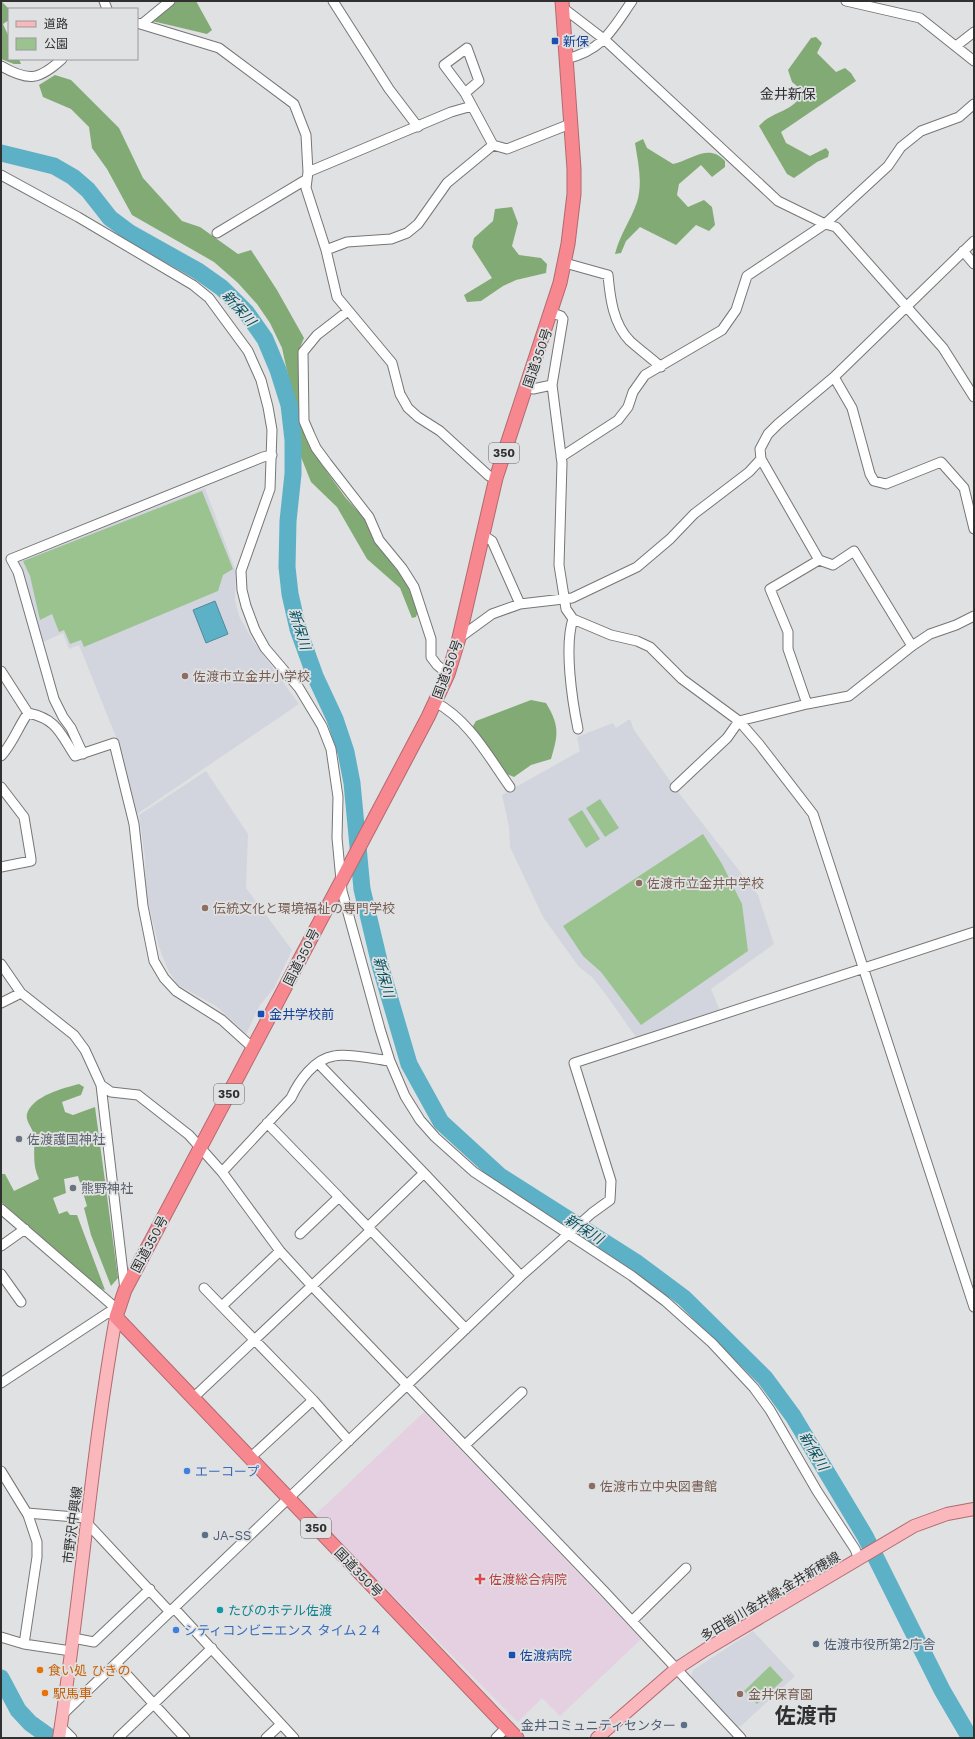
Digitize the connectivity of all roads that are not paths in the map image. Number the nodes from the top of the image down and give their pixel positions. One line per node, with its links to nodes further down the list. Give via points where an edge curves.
1 (170, 1): 6 (street)
2 (333, 1): 18 (street, via 389,89)
3 (632, 1): 8 (street)
4 (846, 1): 9 (street, via 920,18)
5 (562, 4): 8 (street); 10 (highway, 国道350号 / 350)
6 (139, 23): 21 (street, via 219,48 294,104 306,135)
7 (974, 32): 9 (street)
8 (605, 40): 10 (street, via 587,51); 22 (street, via 778,201)
9 (956, 46): 12 (street)
10 (566, 58): 17 (highway, 国道350号 / 350)
11 (61, 60): 13 (street, via 36,77 23,76)
12 (974, 61)
13 (3, 67)
14 (465, 93): 14 (street, via 444,65 467,48 479,82); 16 (street)
15 (974, 104): 22 (street, via 959,117 921,131 901,147 888,166)
16 (472, 106): 18 (street, via 451,112); 19 (street)
17 (570, 124): 19 (street, via 507,149); 27 (highway, 国道350号 / 350, via 574,194)
18 (418, 127): 21 (street)
19 (493, 145): 25 (street, via 447,183 418,224 407,233 391,238 346,242)
20 (1, 175): 37 (street, via 182,278 209,298 248,351 261,380 272,430)
21 (308, 175): 23 (street); 25 (street, via 306,188)
22 (825, 224): 29 (street, via 836,227); 32 (street, via 747,276 736,310 722,330)
23 (217, 233)
24 (974, 241): 26 (street)
25 (326, 250): 30 (street, via 337,297)
26 (963, 252): 28 (street); 29 (street)
27 (565, 263): 31 (highway, 国道350号 / 350); 32 (street, via 608,275 614,313 622,330 629,340)
28 (974, 264)
29 (907, 308): 33 (street); 36 (street, via 943,348)
30 (348, 311): 40 (street, via 392,363 400,394 408,408 440,431 489,476); 51 (street, via 317,335 303,352 304,420 316,448 370,517 379,540 414,587 431,640 431,657 436,665)
31 (552, 313): 34 (street, via 561,316 562,319); 40 (highway, 国道350号 / 350)
32 (661, 367): 38 (street, via 645,375 618,420)
33 (834, 377): 39 (street, via 768,434 760,449); 41 (street, via 852,408 874,481 886,484 941,462 964,488)
34 (552, 385): 35 (street); 38 (street)
35 (532, 390)
36 (974, 397)
37 (272, 455): 57 (street, via 11,559 18,572 54,699); 63 (street, via 270,489 241,571 242,590 255,630 265,648 299,688 322,726 331,749 338,797 337,838)
38 (561, 457): 44 (street, via 559,565)
39 (761, 459): 43 (street); 44 (street, via 749,472 694,514 637,567 596,588)
40 (496, 478): 42 (highway, 国道350号 / 350)
41 (974, 529)
42 (483, 535): 45 (street, via 492,542); 48 (highway, 国道350号 / 350)
43 (819, 560): 49 (street, via 833,564 854,551); 53 (street, via 770,589 788,632 788,649)
44 (564, 600): 45 (street); 47 (street, via 566,609)
45 (520, 604): 48 (street, via 492,614)
46 (974, 616): 49 (street, via 930,634)
47 (573, 619): 55 (street, via 611,635 650,647 682,680); 56 (street, via 569,643 572,691)
48 (459, 638): 51 (highway, 国道350号 / 350)
49 (912, 646): 53 (street, via 849,696)
50 (1, 671): 54 (street)
51 (448, 674): 52 (highway, 国道350号 / 350)
52 (436, 702): 59 (street, via 460,719); 63 (highway, 国道350号 / 350)
53 (807, 704): 55 (street)
54 (28, 713): 57 (street, via 47,718 75,756); 58 (street, via 11,746)
55 (739, 722): 61 (street); 66 (street, via 813,814)
56 (578, 729)
57 (83, 754): 69 (street, via 114,743 134,824 143,906 154,961 158,969 176,991 222,1020)
58 (1, 756)
59 (510, 786)
60 (1, 787): 62 (street, via 24,818 31,861)
61 (675, 787)
62 (1, 867)
63 (343, 877): 69 (highway, 国道350号 / 350); 70 (street)
64 (974, 932): 66 (street)
65 (1, 964): 67 (street)
66 (864, 969): 82 (street, via 574,1063 611,1181 610,1200); 92 (street)
67 (21, 993): 68 (street); 72 (street, via 74,1035)
68 (1, 1003)
69 (254, 1049): 74 (highway, 国道350号 / 350)
70 (390, 1061): 71 (street, via 336,1055); 82 (street, via 405,1096 420,1120 446,1147 474,1172)
71 (318, 1063): 73 (street, via 297,1085 291,1098); 76 (street)
72 (101, 1085): 74 (street, via 111,1092 133,1094 143,1098 189,1135); 89 (street)
73 (267, 1123): 75 (street); 77 (street)
74 (199, 1148): 75 (street); 89 (highway, 国道350号 / 350)
75 (222, 1172): 84 (street)
76 (424, 1173): 80 (street); 86 (street)
77 (340, 1197): 80 (street); 81 (street)
78 (1, 1209): 79 (street)
79 (25, 1229): 83 (street); 93 (street, via 111,1304)
80 (370, 1229): 87 (street); 94 (street)
81 (300, 1234)
82 (568, 1234): 86 (street); 109 (street, via 665,1301 706,1338 754,1388 770,1410)
83 (1, 1246)
84 (280, 1251): 87 (street); 91 (street)
85 (1, 1274): 90 (street)
86 (522, 1276): 94 (street)
87 (312, 1286): 95 (street); 97 (street)
88 (204, 1288): 91 (street)
89 (125, 1290): 93 (highway, 国道350号 / 350)
90 (21, 1302)
91 (222, 1306): 95 (street)
92 (974, 1307)
93 (116, 1317): 96 (street, via 109,1312); 99 (highway, 国道350号 / 350); 108 (main road, 市野沢中興線)
94 (466, 1329): 97 (street)
95 (255, 1340): 99 (street); 100 (street)
96 (1, 1384)
97 (408, 1385): 101 (street); 102 (street)
98 (522, 1392): 102 (street)
99 (193, 1398): 103 (highway, 国道350号 / 350)
100 (313, 1400): 101 (street); 103 (street)
101 (349, 1441): 105 (street)
102 (464, 1445): 113 (street)
103 (250, 1458): 105 (highway, 国道350号 / 350)
104 (1, 1471): 107 (street)
105 (288, 1498): 112 (street); 124 (highway, 国道350号 / 350)
106 (974, 1508): 109 (main road, 多田皆川金井線;金井新穂線, via 914,1526)
107 (27, 1513): 108 (street); 116 (street, via 35,1535 37,1557)
108 (86, 1520): 111 (street); 115 (main road, 市野沢中興線)
109 (859, 1559): 120 (main road, 多田皆川金井線;金井新穂線, via 705,1650)
110 (686, 1568): 113 (street)
111 (150, 1589): 112 (street); 115 (street, via 94,1642)
112 (172, 1610): 117 (street); 119 (street)
113 (632, 1621): 120 (street)
114 (1, 1637): 116 (street)
115 (73, 1638): 118 (main road, 市野沢中興線)
116 (24, 1644): 118 (street)
117 (212, 1648): 121 (street); 123 (street)
118 (71, 1651): 122 (main road, 市野沢中興線)
119 (117, 1664): 121 (street); 122 (street)
120 (676, 1670): 133 (main road, 多田皆川金井線;金井新穂線); 134 (street)
121 (154, 1704): 127 (street); 128 (street)
122 (63, 1714): 125 (main road, 市野沢中興線)
123 (280, 1725): 129 (street); 130 (street)
124 (507, 1727): 131 (street); 132 (highway, 国道350号 / 350)
125 (60, 1733): 126 (street)
126 (72, 1738)
127 (118, 1738)
128 (185, 1738)
129 (266, 1738)
130 (294, 1738)
131 (496, 1738)
132 (517, 1738)
133 (597, 1738)
134 (741, 1738)

